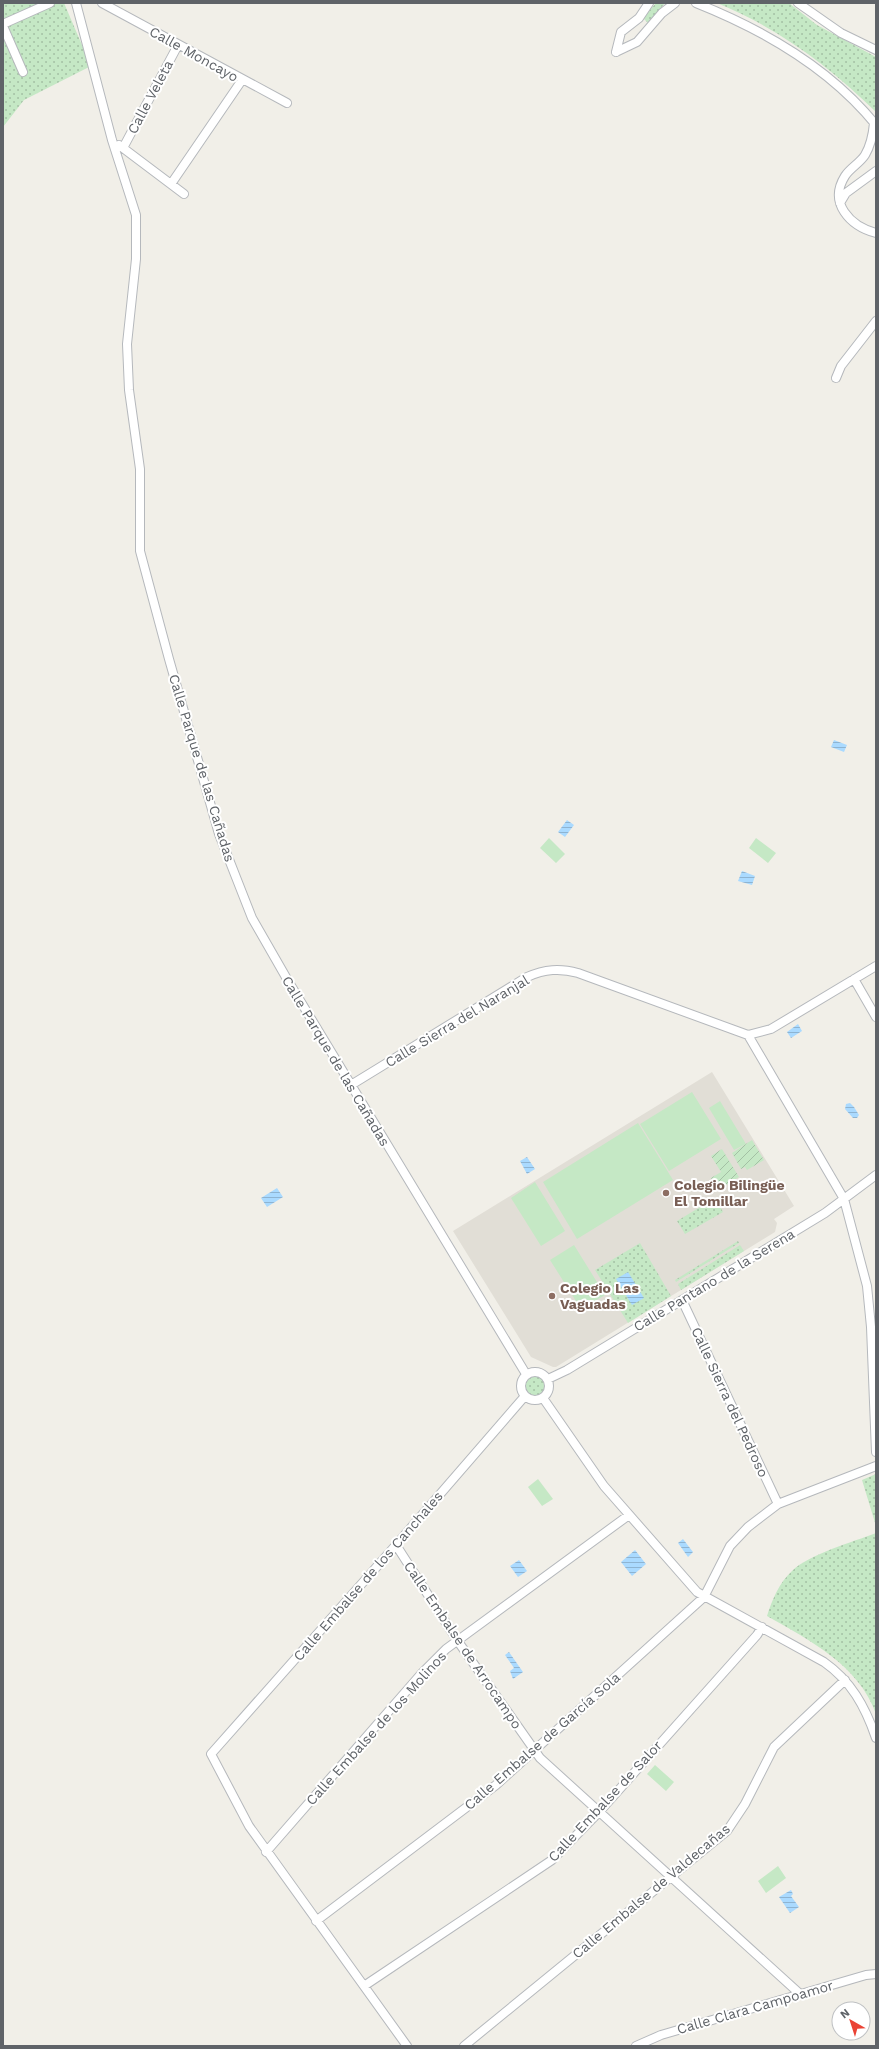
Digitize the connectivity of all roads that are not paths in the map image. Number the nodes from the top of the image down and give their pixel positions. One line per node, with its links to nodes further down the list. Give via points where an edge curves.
1 (50, 3): 8 (street)
2 (76, 3): 15 (street, Calle Parque de las Cañadas)
3 (102, 3): 9 (street, Calle Moncayo)
4 (649, 3): 5 (street, via 639,18 621,32 616,52 637,42)
5 (675, 3)
6 (696, 3): 14 (street, via 735,18 779,41 836,84)
7 (798, 3): 10 (street, via 842,33)
8 (3, 25): 11 (street)
9 (178, 46): 12 (street, Calle Moncayo); 16 (street, Calle Veleta)
10 (876, 50)
11 (23, 72)
12 (242, 80): 13 (street, Calle Moncayo); 18 (street)
13 (287, 103)
14 (875, 124): 20 (street, via 864,156 840,184)
15 (112, 140): 16 (street); 28 (street, Calle Parque de las Cañadas, via 136,215 136,259 126,344 129,390 140,469 140,552 219,834 252,918 286,980)
16 (123, 148): 18 (street)
17 (876, 171): 20 (street, via 846,193)
18 (171, 184): 19 (street)
19 (184, 194)
20 (840, 202): 21 (street, via 844,214 854,224 863,230)
21 (876, 233)
22 (876, 321): 23 (street, via 841,366)
23 (836, 378)
24 (876, 966): 25 (street)
25 (854, 979): 26 (street); 27 (street, via 771,1029)
26 (876, 1017)
27 (748, 1035): 28 (street, Calle Sierra del Naranjal, via 578,973 548,970 527,977); 30 (street)
28 (351, 1085): 32 (street, Calle Parque de las Cañadas)
29 (876, 1175): 30 (street, Calle Pantano de la Serena)
30 (844, 1199): 31 (street, Calle Pantano de la Serena); 36 (street, via 867,1286)
31 (682, 1300): 33 (street, Calle Pantano de la Serena); 38 (street, Calle Sierra del Pedroso)
32 (526, 1374): 33 (street, via 541,1373); 34 (street, via 520,1385)
33 (548, 1379): 35 (street, via 549,1388)
34 (525, 1396): 35 (street, via 533,1400); 40 (street, Calle Embalse de los Canchales)
35 (542, 1398): 39 (street, via 604,1486)
36 (876, 1452)
37 (876, 1466): 38 (street)
38 (778, 1504): 41 (street, via 748,1527 730,1546)
39 (629, 1515): 41 (street, via 678,1572); 43 (street, Calle Embalse de los Molinos)
40 (396, 1545): 43 (street, Calle Embalse de Arrocampo); 48 (street, Calle Embalse de los Canchales, via 211,1754 237,1807)
41 (704, 1597): 42 (street); 46 (street, Calle Embalse de García Sola)
42 (762, 1627): 44 (street, via 824,1662); 47 (street, Calle Embalse de Salor)
43 (457, 1640): 46 (street, Calle Embalse de Arrocampo); 48 (street, Calle Embalse de los Molinos, via 422,1673)
44 (845, 1680): 45 (street, via 862,1702); 49 (street, Calle Embalse de Valdecañas, via 774,1747 745,1804 727,1830)
45 (876, 1738)
46 (534, 1750): 47 (street, Calle Embalse de Arrocampo); 50 (street, Calle Embalse de García Sola, via 496,1785)
47 (600, 1811): 49 (street, Calle Embalse de Arrocampo); 52 (street, Calle Embalse de Salor, via 552,1860)
48 (266, 1852): 50 (street)
49 (671, 1876): 53 (street, Calle Embalse de Arrocampo); 55 (street, Calle Embalse de Valdecañas)
50 (316, 1921): 52 (street)
51 (876, 1974): 53 (street, Calle Clara Campoamor)
52 (364, 1986): 54 (street)
53 (800, 1994): 56 (street, Calle Clara Campoamor, via 661,2035)
54 (407, 2046)
55 (464, 2046)
56 (636, 2046)

